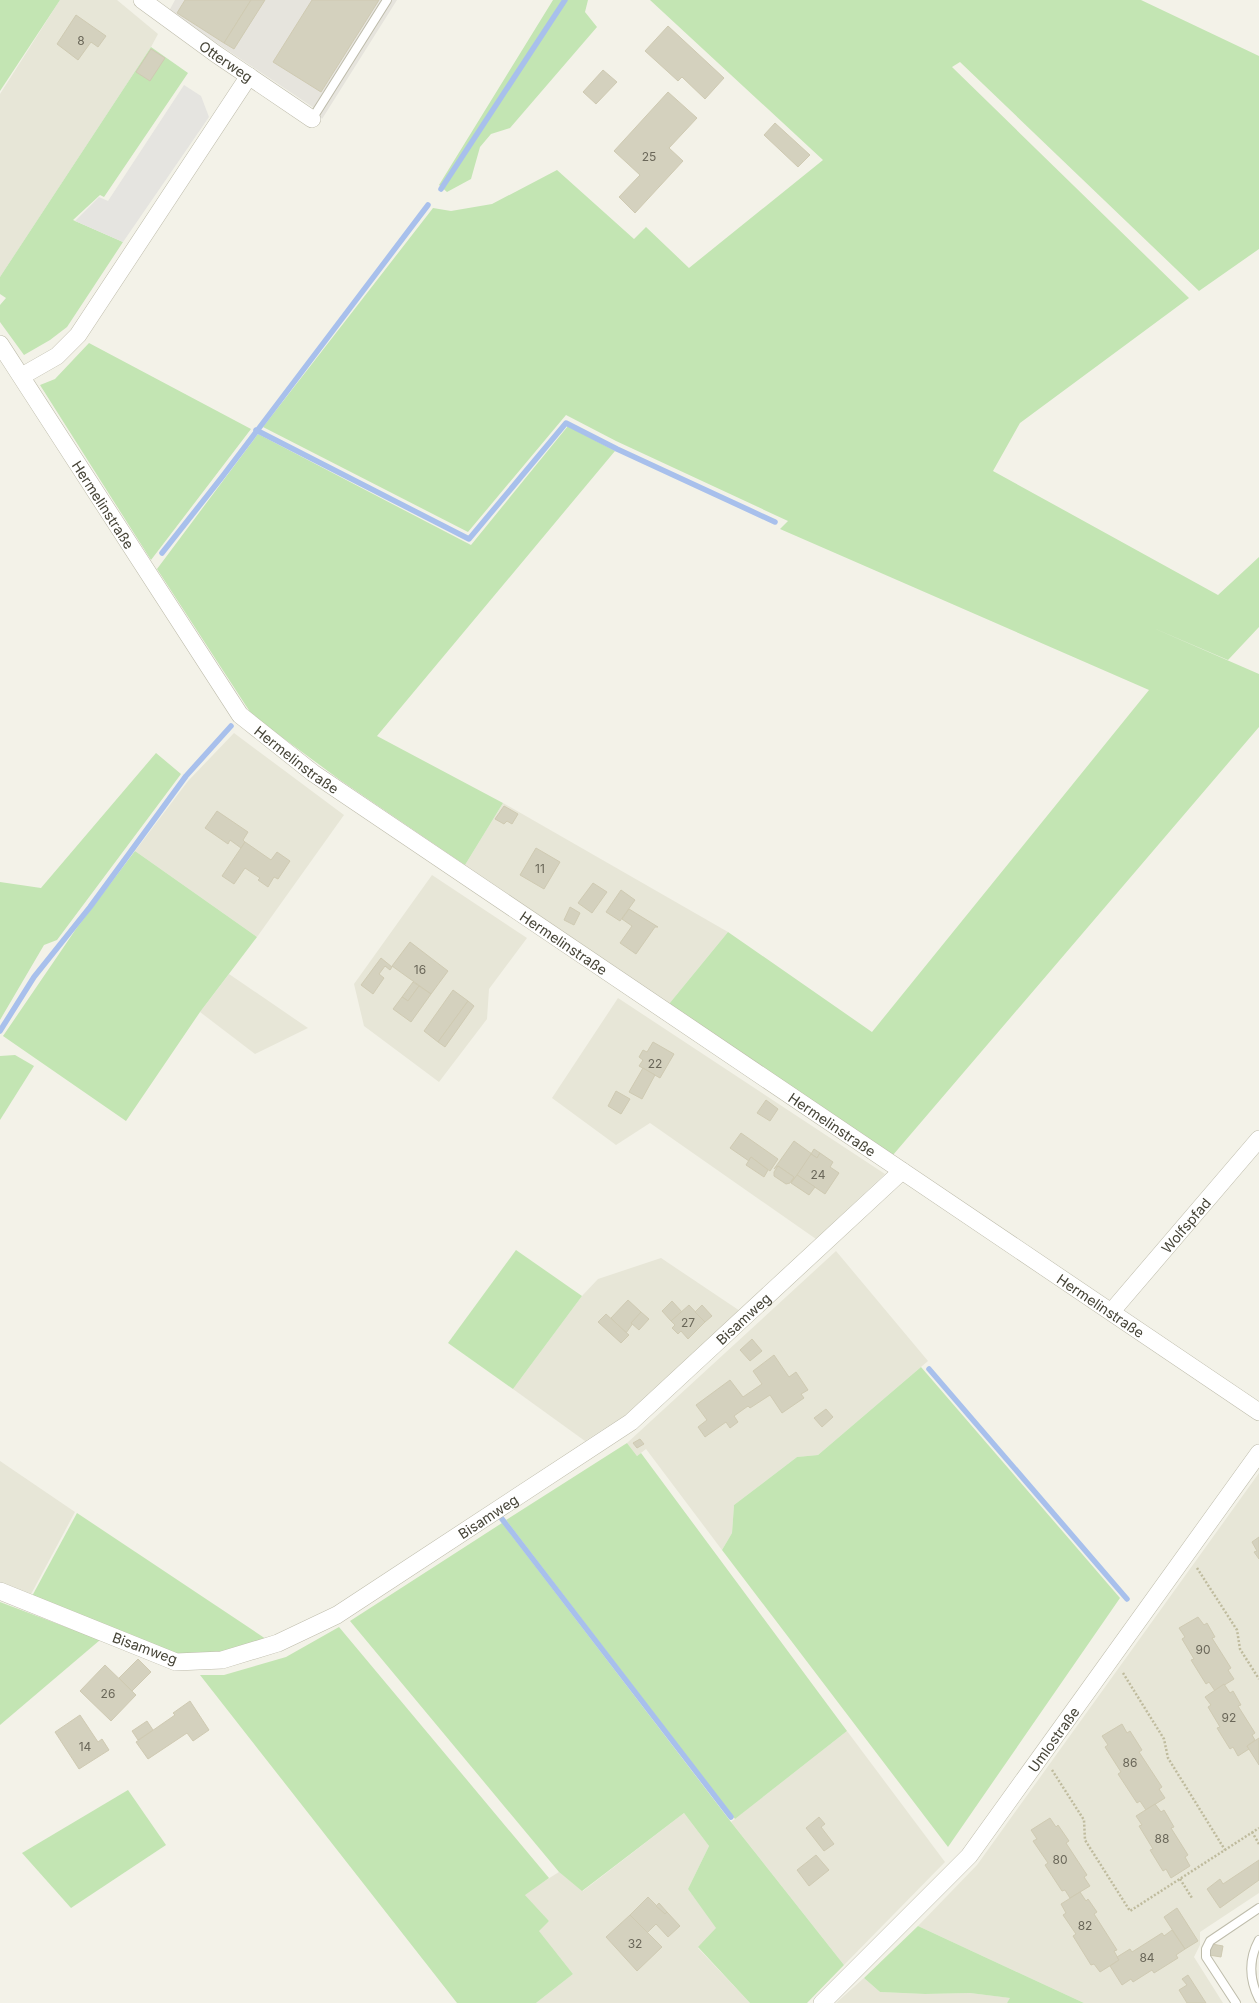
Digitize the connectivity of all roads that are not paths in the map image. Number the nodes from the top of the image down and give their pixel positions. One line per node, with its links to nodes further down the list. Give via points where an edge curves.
1 (142, 0): 3 (street, Otterweg)
2 (387, 0): 4 (lane)
3 (248, 76): 4 (street, Otterweg); 6 (street, via 78,335 57,356)
4 (312, 119)
5 (0, 344): 6 (street, Hermelinstraße)
6 (22, 376): 8 (street, Hermelinstraße, via 240,715 313,773)
7 (1259, 1140): 9 (street, Wolfspfad)
8 (902, 1171): 9 (street, Hermelinstraße); 12 (street, Bisamweg, via 631,1422 337,1615 278,1643 222,1660 176,1662)
9 (1112, 1311): 10 (street, Hermelinstraße)
10 (1259, 1412)
11 (1259, 1454): 17 (street, Umlostraße, via 969,1856)
12 (0, 1591)
13 (1259, 1908): 16 (lane, via 1210,1940 1206,1949 1206,1957)
14 (1259, 1940): 15 (lane, via 1251,1964 1253,1986)
15 (1259, 1999)
16 (1235, 2002)
17 (822, 2003)

